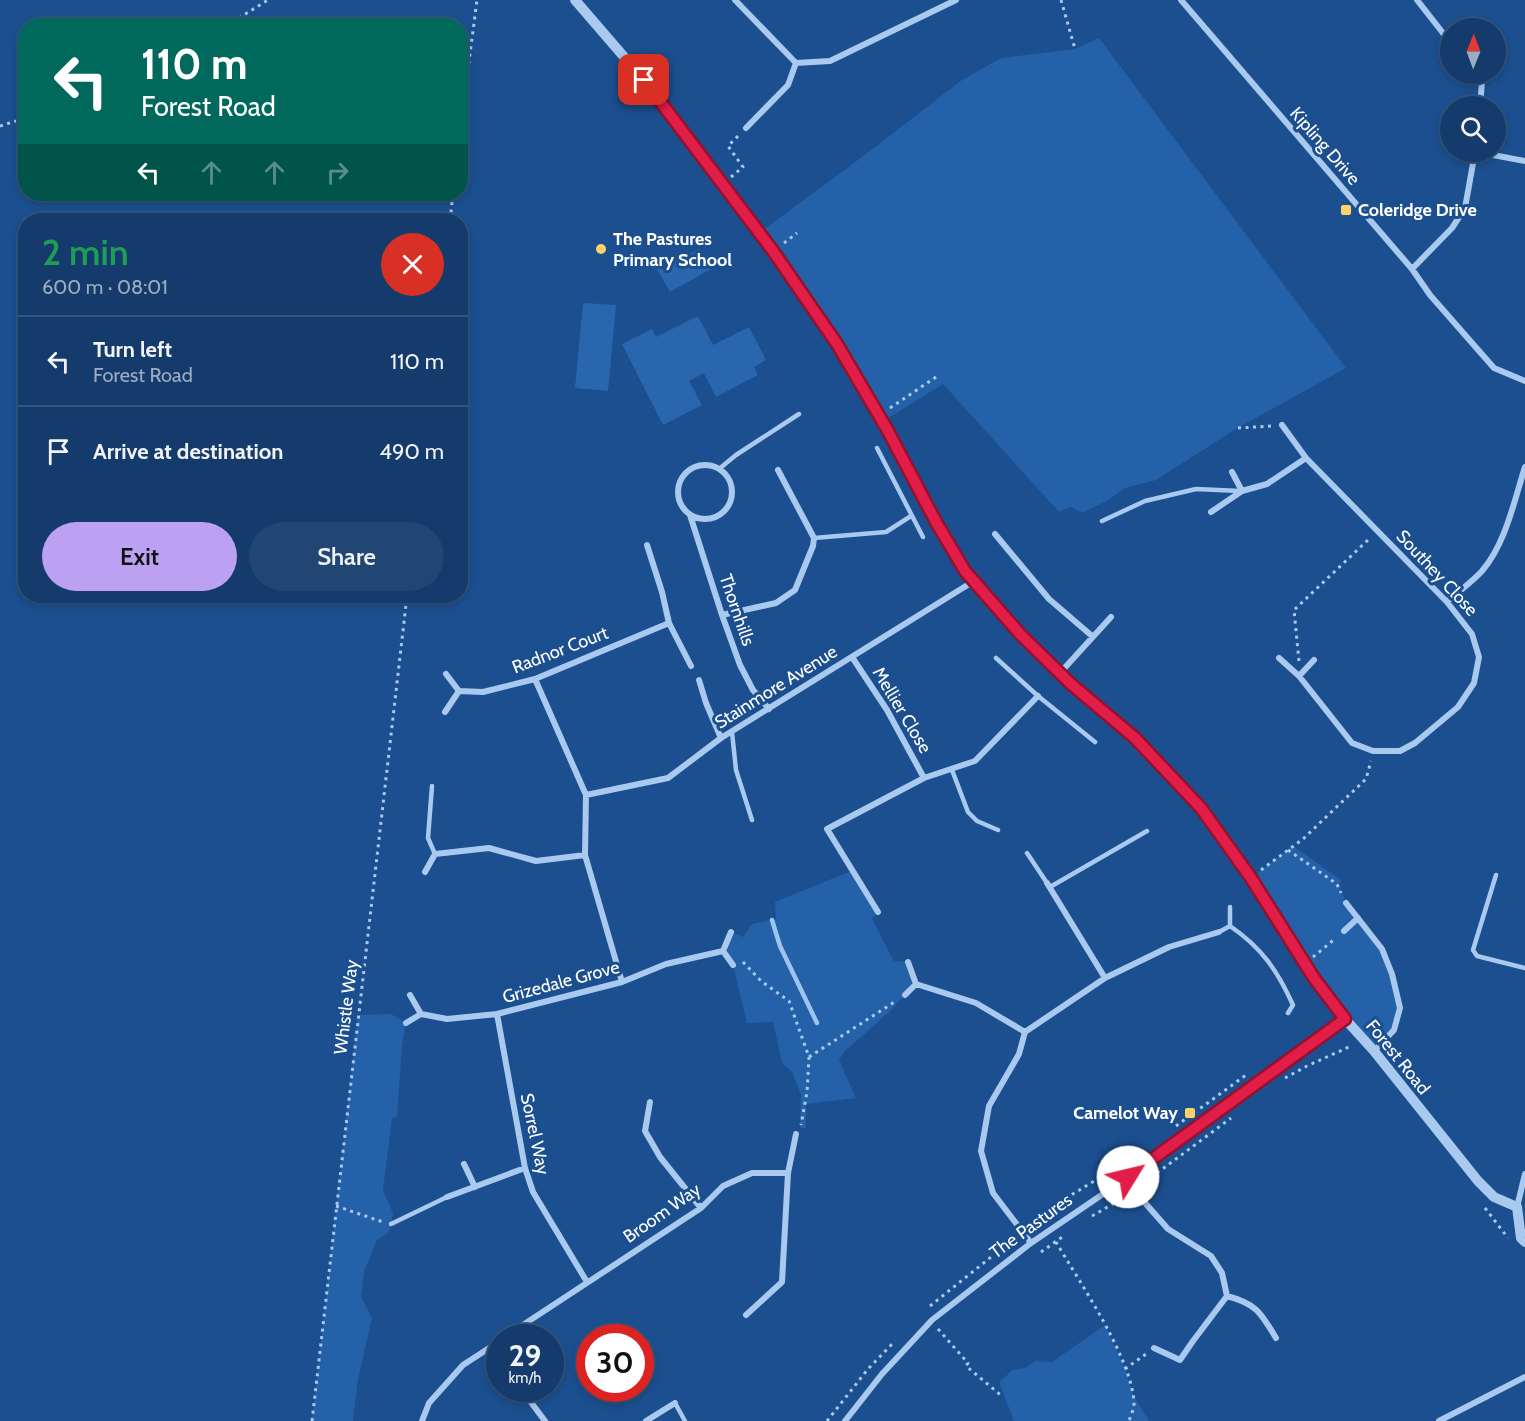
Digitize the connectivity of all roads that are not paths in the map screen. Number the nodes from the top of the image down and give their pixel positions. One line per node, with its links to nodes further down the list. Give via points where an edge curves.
1 (575, 0): 31 (street, Forest Road, via 644,80 773,251 837,344 936,522)
2 (735, 0): 7 (street)
3 (956, 0): 7 (street, via 830,61)
4 (1181, 0): 12 (street, Kipling Drive)
5 (1417, 0): 6 (street)
6 (1440, 29)
7 (796, 63): 8 (street, via 788,85)
8 (746, 128)
9 (1506, 158): 10 (street)
10 (1525, 161)
11 (1474, 162): 12 (street, via 1465,208 1452,228)
12 (1412, 268): 13 (street, Kipling Drive, via 1430,295 1494,368)
13 (1525, 381)
14 (799, 414): 19 (lane)
15 (1282, 425): 17 (street, Southey Close)
16 (878, 448): 25 (lane)
17 (1306, 458): 22 (street, via 1267,484); 32 (street, Southey Close)
18 (1525, 468): 32 (street, via 1494,554 1482,571)
19 (719, 469): 24 (street, Thornhills, via 699,465 682,477 678,498); 24 (street, via 731,486 728,507 710,519)
20 (778, 470): 29 (street)
21 (1232, 472): 22 (street)
22 (1242, 491): 23 (street); 26 (lane, via 1196,489 1145,501)
23 (1211, 512)
24 (690, 515): 33 (street, Thornhills)
25 (911, 516): 28 (lane); 29 (lane, via 886,532)
26 (1102, 521)
27 (995, 534): 36 (street, via 1049,599)
28 (923, 537)
29 (814, 538): 33 (street, via 795,590 776,603)
30 (647, 545): 35 (street)
31 (974, 581): 37 (street, Stainmore Avenue); 42 (street, Forest Road)
32 (1447, 602): 44 (street, Southey Close, via 1472,634 1479,657 1474,683 1458,707 1400,751 1374,751 1352,743)
33 (722, 615): 49 (street, Thornhills, via 740,665)
34 (1111, 617): 36 (street)
35 (669, 623): 41 (street); 45 (street, Radnor Court)
36 (1092, 636): 42 (street)
37 (852, 657): 49 (street, Stainmore Avenue); 55 (street, Mellier Close)
38 (996, 658): 48 (lane)
39 (1280, 658): 44 (street)
40 (1314, 660): 44 (street)
41 (691, 666)
42 (1060, 673): 87 (street, Forest Road, via 1135,738 1201,808)
43 (446, 674): 47 (street)
44 (1299, 676)
45 (535, 679): 47 (street, Radnor Court, via 483,692); 57 (street)
46 (699, 680): 52 (street)
47 (459, 691): 50 (street)
48 (1038, 696): 53 (lane); 54 (street, Mellier Close, via 975,760)
49 (769, 709): 51 (street, Stainmore Avenue)
50 (445, 712)
51 (732, 732): 52 (street, Stainmore Avenue); 58 (lane, via 736,770)
52 (721, 738): 57 (street, Stainmore Avenue, via 668,778)
53 (1095, 742)
54 (952, 770): 55 (street, Mellier Close); 59 (lane, via 968,812 977,821)
55 (924, 778): 69 (street, via 827,829)
56 (432, 786): 62 (lane, via 428,838)
57 (586, 795): 63 (street)
58 (752, 820)
59 (998, 830)
60 (1147, 831): 66 (lane)
61 (1027, 853): 66 (lane)
62 (435, 854): 63 (street, via 489,848 536,861); 64 (street)
63 (585, 855): 80 (street)
64 (425, 872)
65 (1496, 874): 78 (lane, via 1473,950 1476,956)
66 (1049, 885): 79 (street)
67 (1346, 903): 70 (street)
68 (1230, 907): 71 (lane)
69 (878, 912)
70 (1358, 918): 72 (street); 90 (street, via 1382,949 1400,1008 1394,1029)
71 (1230, 926): 74 (lane); 84 (lane, via 1270,962 1293,1005)
72 (1344, 931)
73 (731, 932): 75 (street)
74 (1219, 932): 79 (street, via 1169,947)
75 (723, 951): 77 (street); 80 (street, Grizedale Grove, via 666,964)
76 (908, 962): 81 (street)
77 (733, 965)
78 (1525, 968)
79 (1105, 978): 89 (street)
80 (622, 982): 86 (street, Grizedale Grove)
81 (916, 984): 83 (street); 89 (street, via 976,1003)
82 (410, 995): 85 (street)
83 (904, 995)
84 (1288, 1013)
85 (421, 1014): 86 (street, Grizedale Grove, via 447,1019); 88 (street)
86 (497, 1014): 94 (street, Sorrel Way)
87 (1345, 1019): 90 (street, Forest Road); 97 (street, The Pastures)
88 (406, 1023)
89 (1025, 1032): 104 (street, via 1019,1054 989,1107 981,1151 993,1193)
90 (1374, 1051): 100 (street, Forest Road, via 1478,1181 1494,1197)
91 (650, 1102): 101 (street, via 645,1131)
92 (796, 1134): 95 (street)
93 (464, 1164): 98 (street)
94 (525, 1168): 98 (street); 105 (street, Sorrel Way, via 533,1192)
95 (788, 1173): 101 (street, Broom Way, via 752,1173 723,1186); 107 (street, via 782,1282)
96 (1525, 1174): 100 (street)
97 (1128, 1177): 104 (street, The Pastures); 106 (street, via 1168,1229 1211,1256 1222,1273)
98 (475, 1187): 99 (street)
99 (447, 1197): 102 (lane)
100 (1517, 1207): 103 (street, via 1521,1238)
101 (701, 1208): 105 (street, Broom Way)
102 (391, 1224)
103 (1525, 1242)
104 (1031, 1243): 119 (street, The Pastures, via 932,1320)
105 (586, 1282): 108 (street, Broom Way)
106 (1227, 1296): 109 (street, via 1245,1301 1261,1313); 110 (street, via 1180,1360)
107 (746, 1315)
108 (524, 1324)
109 (1276, 1338)
110 (1154, 1348)
111 (486, 1350): 115 (street, via 463,1365 429,1403)
112 (1525, 1377): 120 (street)
113 (531, 1402): 116 (street)
114 (675, 1403): 117 (street); 118 (lane)
115 (422, 1421)
116 (545, 1421)
117 (646, 1421)
118 (685, 1421)
119 (844, 1421)
120 (1439, 1421)

